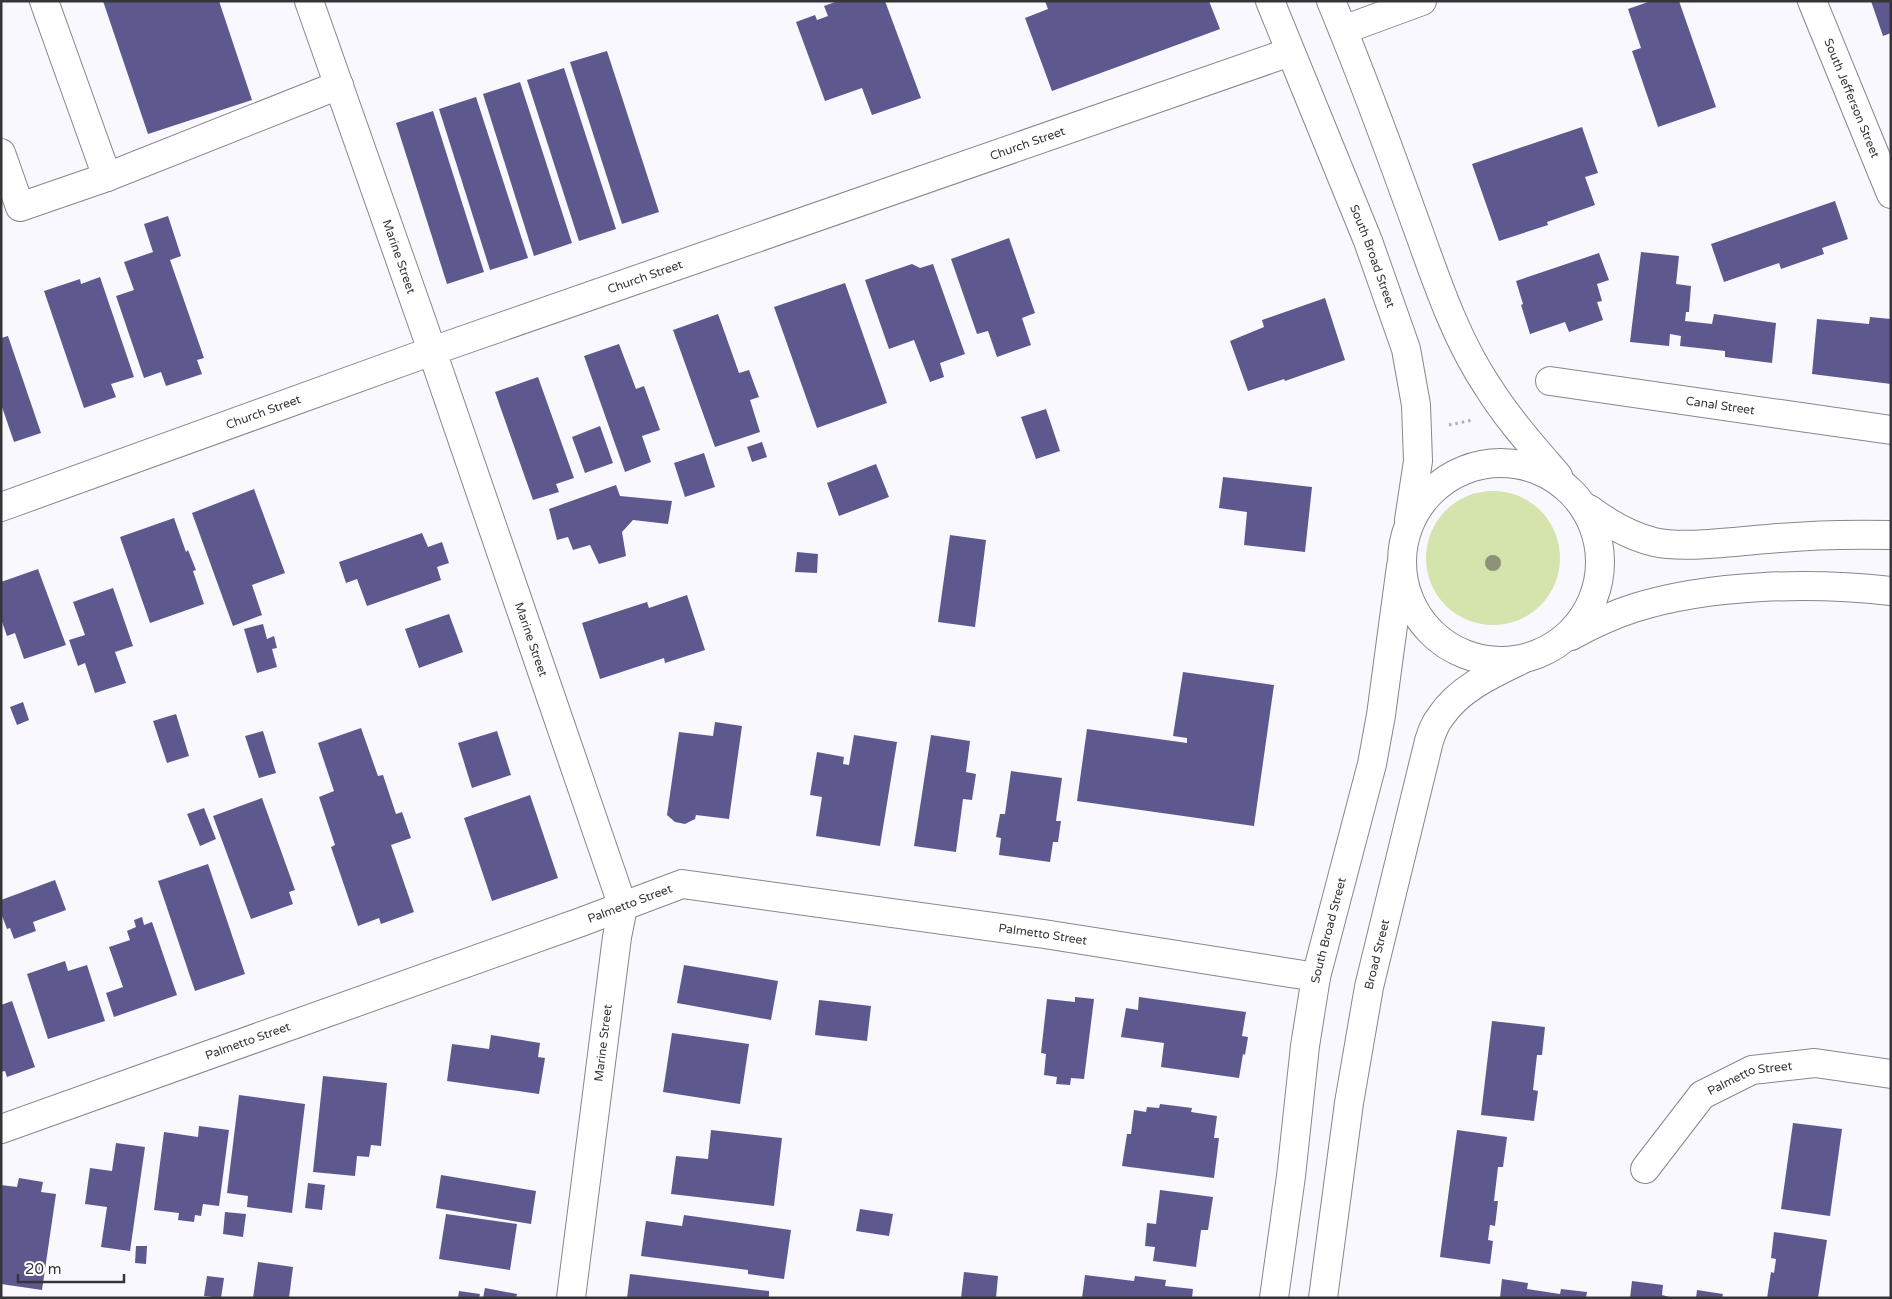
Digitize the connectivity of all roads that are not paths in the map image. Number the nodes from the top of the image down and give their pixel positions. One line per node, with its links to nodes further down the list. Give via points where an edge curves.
1 (44, 1): 11 (street)
2 (309, 1): 9 (street, Marine Street)
3 (1270, 1): 8 (street, South Broad Street)
4 (1330, 1): 7 (street)
5 (1422, 1): 7 (street)
6 (1812, 1): 12 (street, South Jefferson Street)
7 (1343, 30): 16 (street, via 1445,302 1467,350 1487,387)
8 (1290, 52): 13 (street, Church Street); 19 (street, South Broad Street, via 1368,241 1406,349 1416,405 1418,461)
9 (338, 85): 11 (street); 13 (street, Marine Street)
10 (1, 153): 11 (street, via 20,207)
11 (106, 177)
12 (1891, 194)
13 (432, 352): 17 (street, Church Street); 25 (street, Marine Street)
14 (1550, 381): 15 (street, Canal Street)
15 (1891, 430)
16 (1558, 476): 18 (street); 19 (street, via 1511,464 1469,469 1450,477 1433,490 1418,506)
17 (1, 507)
18 (1590, 509): 20 (street, via 1626,532 1673,544 1796,536); 23 (street, via 1600,558 1598,581 1588,610)
19 (1408, 524): 21 (street, via 1402,544)
20 (1891, 535)
21 (1401, 566): 24 (street, via 1411,607 1422,625 1437,639 1474,659); 26 (street, South Broad Street, via 1372,764)
22 (1890, 591): 23 (street, via 1768,588 1693,595 1633,608)
23 (1563, 640): 24 (street, Broad Street)
24 (1521, 660): 32 (street, Broad Street, via 1470,688 1454,701 1440,716 1429,740 1369,987 1349,1103)
25 (623, 906): 26 (street, Palmetto Street, via 682,884 1044,934); 28 (street, Palmetto Street); 30 (street, Marine Street)
26 (1316, 977): 31 (street, South Broad Street)
27 (1891, 1074): 29 (street, Palmetto Street, via 1815,1062 1752,1070 1702,1095)
28 (1, 1129)
29 (1646, 1169)
30 (571, 1298)
31 (1274, 1298)
32 (1323, 1298)

